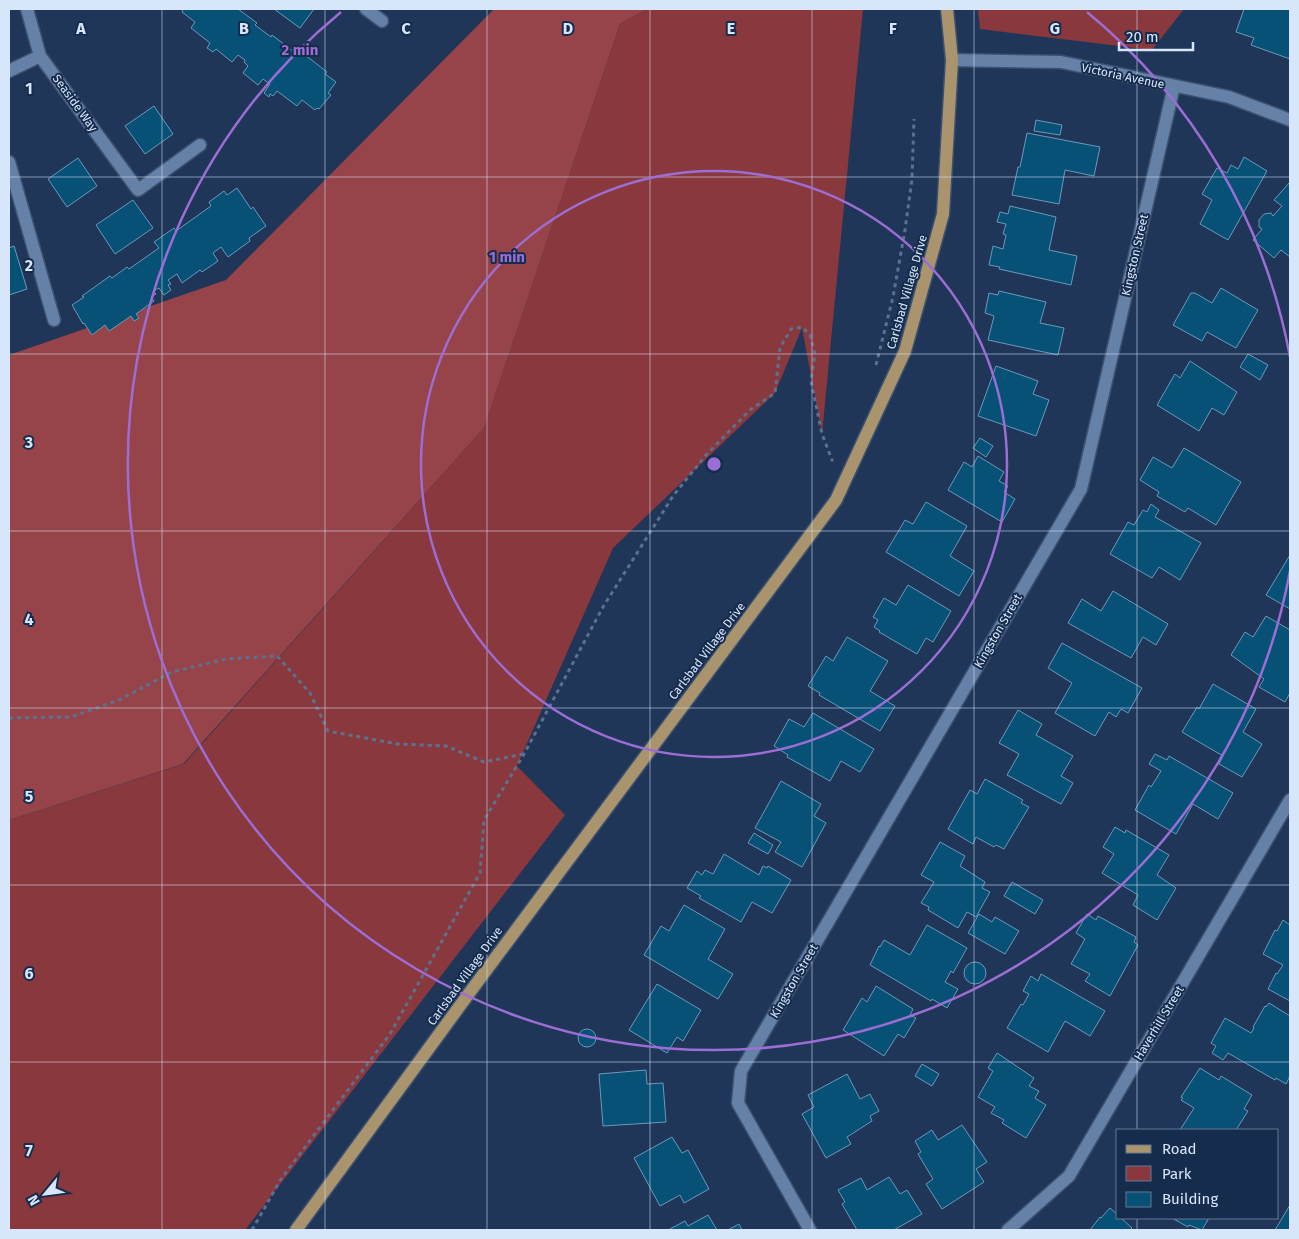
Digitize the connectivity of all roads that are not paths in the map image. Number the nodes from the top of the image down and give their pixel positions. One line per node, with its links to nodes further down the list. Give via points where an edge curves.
1 (27, 9): 5 (street, Seaside Way)
2 (366, 9): 4 (street)
3 (947, 9): 6 (main road, Carlsbad Village Drive)
4 (382, 21)
5 (40, 56): 7 (street); 10 (street, Seaside Way, via 138,190)
6 (952, 60): 8 (street, Victoria Avenue, via 1061,62); 14 (main road, Carlsbad Village Drive, via 943,214 906,351 836,500)
7 (9, 72)
8 (1174, 86): 9 (street, Victoria Avenue, via 1229,97); 15 (street, Kingston Street, via 1081,489 741,1071 738,1103)
9 (1290, 120)
10 (200, 145)
11 (9, 162): 12 (street)
12 (54, 320)
13 (1290, 800): 16 (street, Haverhill Street, via 1069,1176)
14 (296, 1230)
15 (810, 1230)
16 (1008, 1230)

